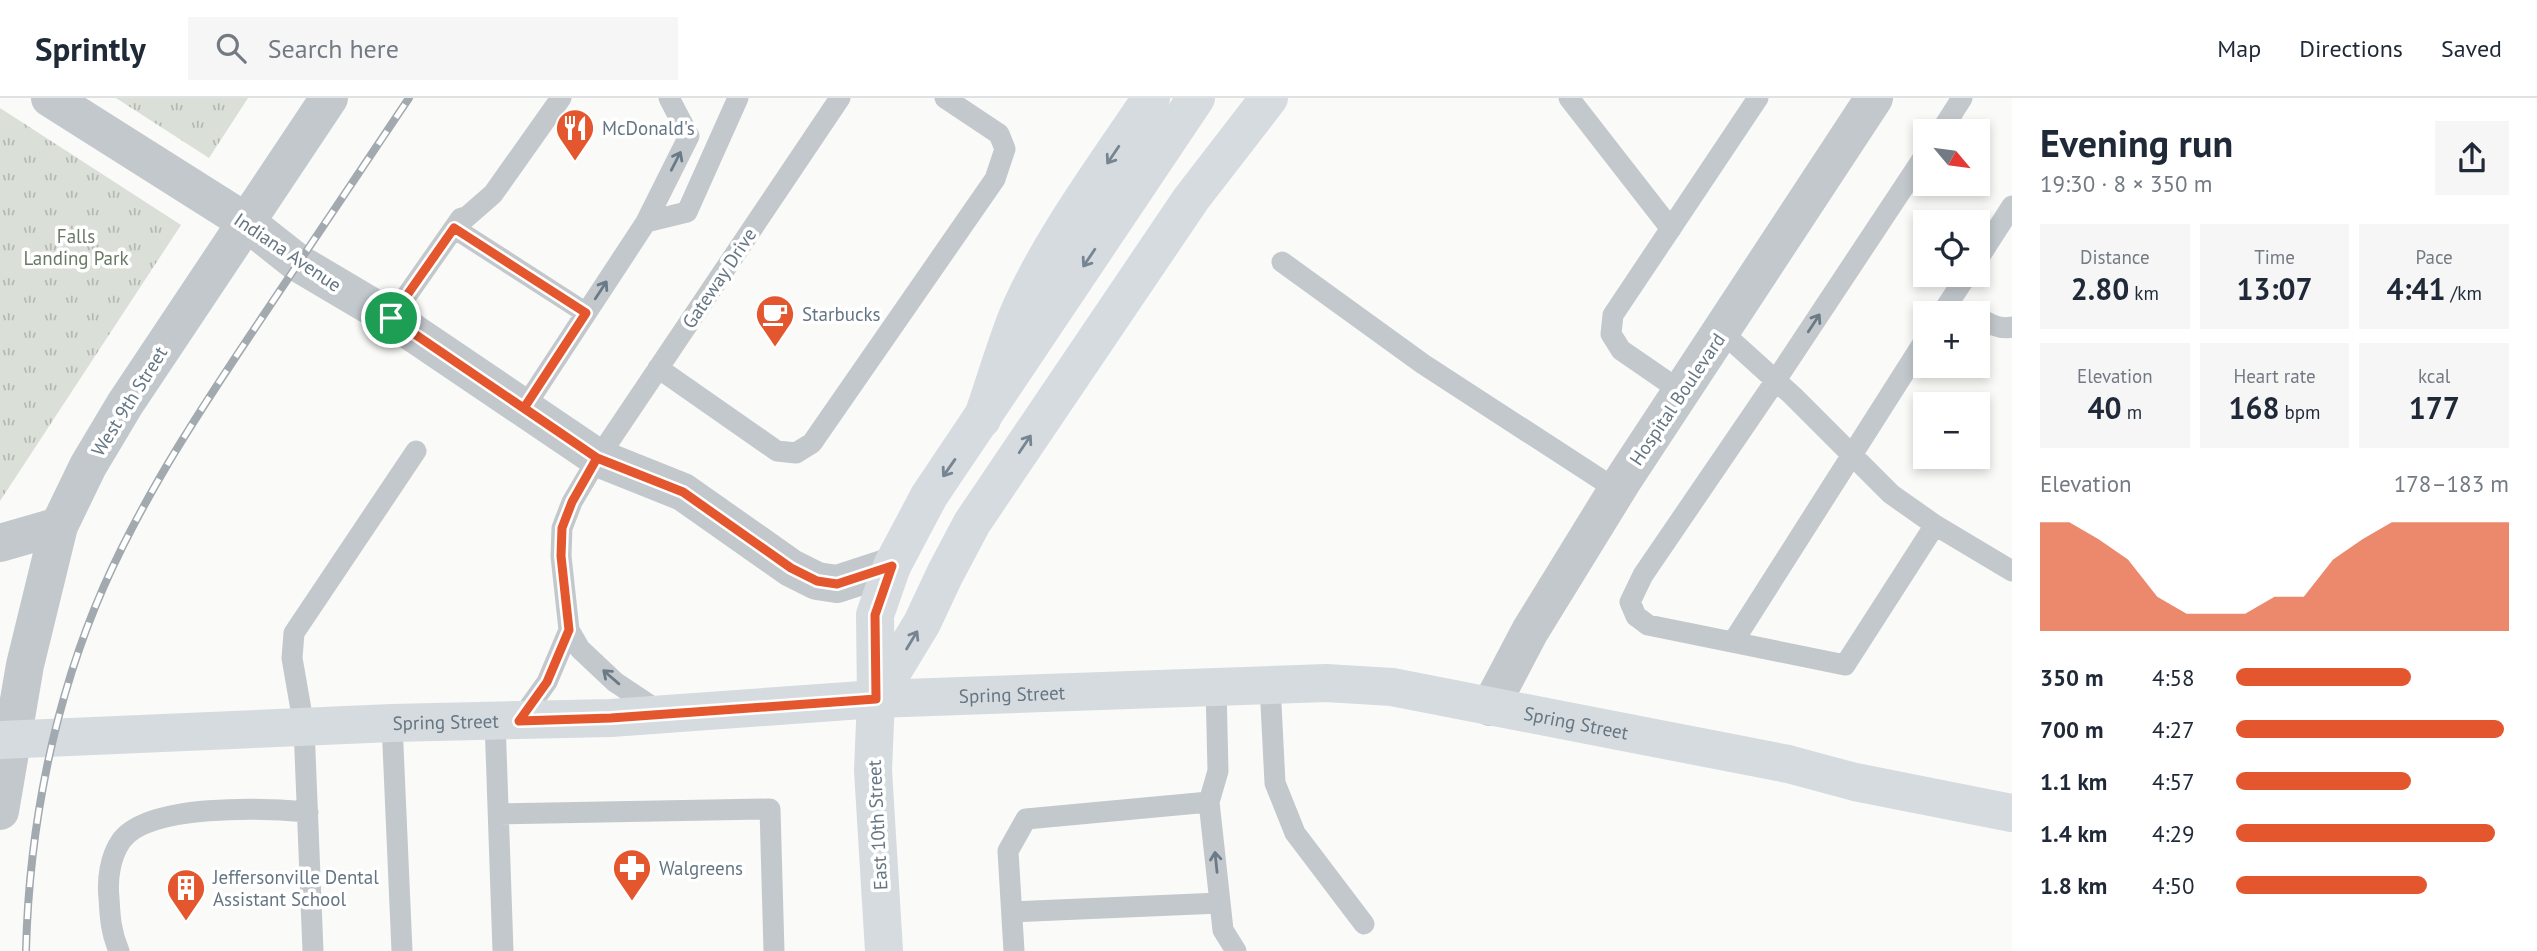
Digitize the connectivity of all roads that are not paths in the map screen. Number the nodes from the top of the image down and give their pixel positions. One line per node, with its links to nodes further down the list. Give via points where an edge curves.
1 (50, 98): 21 (street, Indiana Avenue)
2 (329, 98): 21 (street, West 9th Street)
3 (544, 98): 23 (lane)
4 (561, 98): 23 (lane, via 493,194)
5 (669, 98): 22 (lane, one-way to 5, via 689,136)
6 (738, 98): 22 (lane, via 687,212)
7 (841, 98): 33 (lane, Gateway Drive)
8 (945, 98): 33 (lane, via 999,134 1005,149 995,179 812,443 796,453 777,450)
9 (1151, 98): 37 (main road, one-way to 37, via 1045,263 1018,316)
10 (1196, 98): 37 (main road, one-way to 37)
11 (1253, 98): 19 (main road)
12 (1269, 98): 19 (main road)
13 (1569, 98): 24 (lane)
14 (1758, 98): 24 (lane)
15 (1874, 98): 31 (street, Hospital Boulevard)
16 (1962, 98): 17 (lane)
17 (1949, 119)
18 (1913, 173): 34 (lane, one-way to 18)
19 (1191, 199): 51 (main road, one-way to 19, via 922,623 972,523)
20 (2012, 206): 25 (lane)
21 (246, 222): 28 (street, Indiana Avenue, via 298,263); 43 (street, West 9th Street, via 125,404)
22 (646, 222): 27 (lane, one-way to 22)
23 (454, 228): 27 (lane); 28 (lane)
24 (1671, 229): 35 (lane, via 1613,316 1611,334 1621,350)
25 (1990, 240)
26 (1282, 262): 41 (lane, via 1423,364)
27 (586, 313): 36 (lane)
28 (391, 318): 36 (street, Indiana Avenue)
29 (1990, 324): 30 (lane)
30 (2012, 327)
31 (1722, 332): 34 (lane); 35 (street, Hospital Boulevard)
32 (1913, 359): 39 (lane)
33 (658, 368): 40 (lane, Gateway Drive)
34 (1776, 380): 39 (lane); 48 (lane, via 1643,575 1630,602 1636,616 1648,625)
35 (1682, 392): 41 (street, Hospital Boulevard)
36 (524, 408): 40 (street, Indiana Avenue)
37 (982, 419): 45 (main road, East 10th Street, one-way to 45, via 929,496)
38 (416, 451): 56 (lane, via 294,633 292,658)
39 (1850, 456): 42 (lane, via 1891,494); 48 (lane)
40 (597, 458): 45 (street, Indiana Avenue, via 683,492 780,561 817,581 837,584); 47 (lane, Gateway Drive, via 562,528)
41 (1617, 490): 52 (street, Hospital Boulevard, via 1530,631)
42 (1935, 525): 46 (lane); 48 (lane, via 1845,665)
43 (59, 526): 44 (street); 57 (street, West 9th Street)
44 (0, 543)
45 (892, 566): 51 (main road, East 10th Street, via 875,615)
46 (2012, 571)
47 (569, 630): 53 (lane, one-way to 47, via 615,682 580,649); 54 (lane, via 547,682)
48 (1733, 642)
49 (1270, 685): 50 (main road, Spring Street); 52 (main road, Spring Street, via 1392,687); 65 (lane, via 1275,783 1295,834)
50 (1216, 687): 51 (main road, Spring Street); 58 (lane, via 1218,771)
51 (876, 699): 53 (main road, Spring Street); 71 (main road, East 10th Street, via 873,770)
52 (1490, 707): 61 (main road, Spring Street)
53 (663, 714): 54 (main road, Spring Street)
54 (507, 721): 55 (main road, Spring Street); 62 (lane)
55 (391, 723): 56 (main road, Spring Street); 68 (lane)
56 (304, 727): 57 (main road, Spring Street); 60 (lane)
57 (6, 740): 59 (street, West 9th Street)
58 (1209, 802): 63 (lane, one-way to 58); 64 (lane, via 1026,818 1008,851)
59 (0, 811)
60 (308, 812): 66 (lane, via 230,809 156,819 135,829 121,842 107,879 111,934); 67 (lane)
61 (2012, 813)
62 (499, 814): 69 (lane); 70 (lane, via 770,809)
63 (1220, 903): 64 (lane); 73 (lane, via 1223,930)
64 (1012, 912): 72 (lane)
65 (1364, 924)
66 (118, 951)
67 (313, 951)
68 (402, 951)
69 (503, 951)
70 (774, 951)
71 (884, 951)
72 (1014, 951)
73 (1236, 951)

